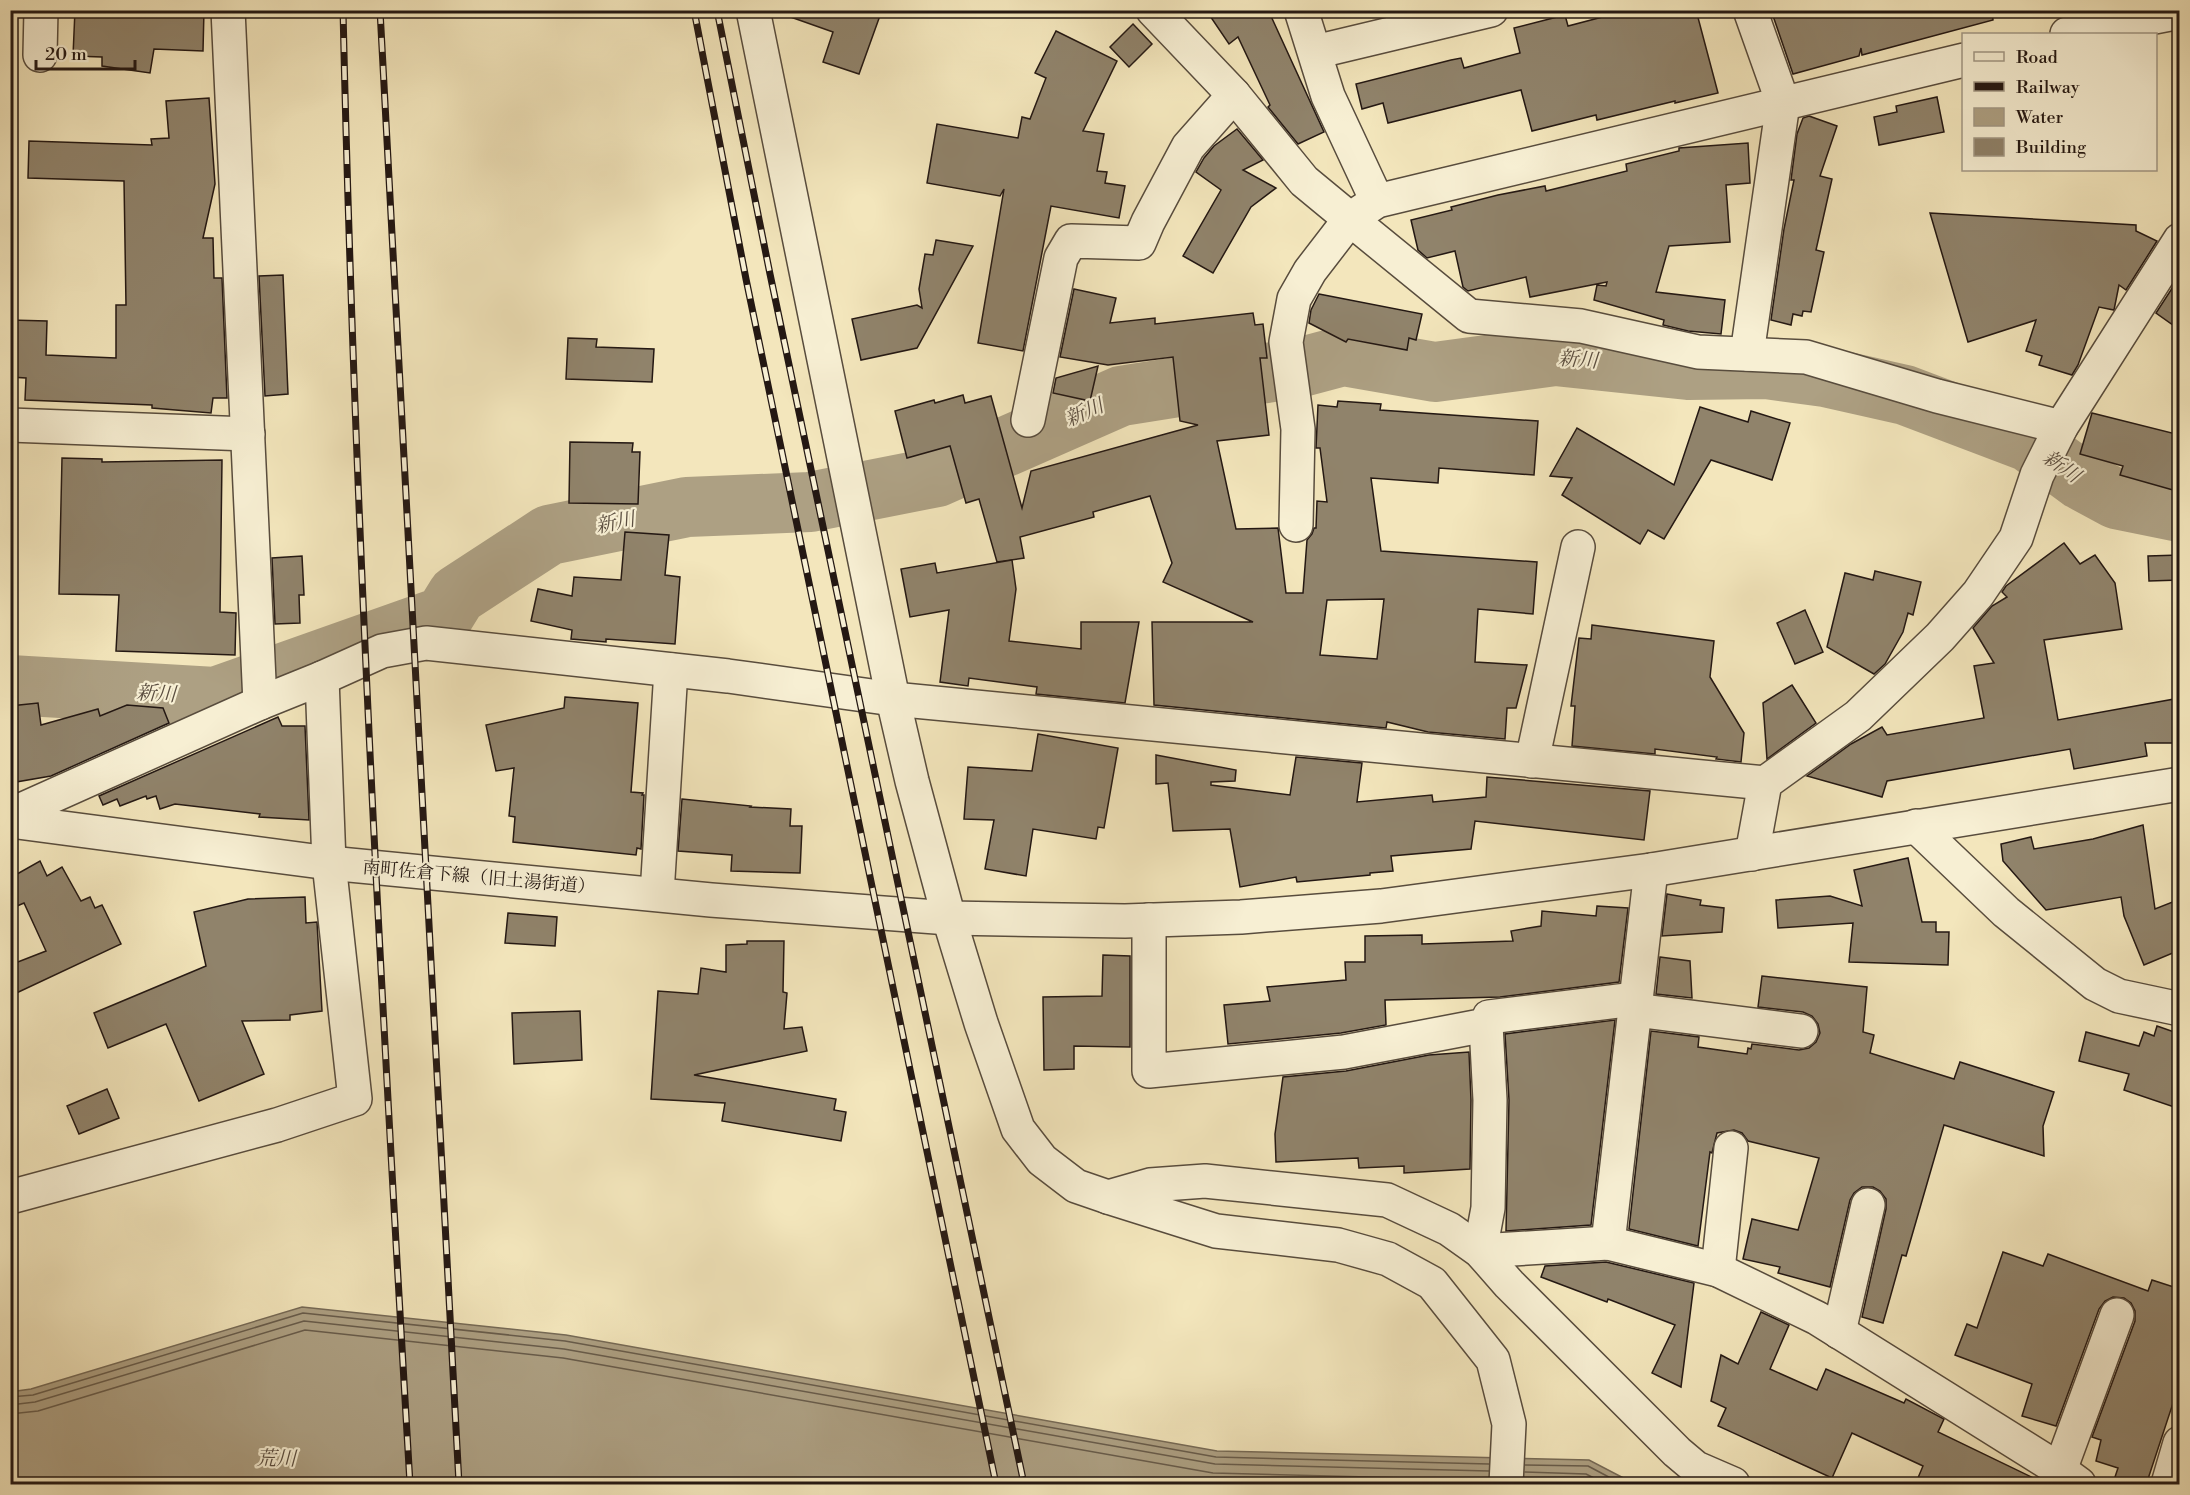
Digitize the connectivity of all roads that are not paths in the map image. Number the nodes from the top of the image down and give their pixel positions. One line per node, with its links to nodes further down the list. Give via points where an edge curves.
1 (41, 10): 11 (street)
2 (228, 10): 22 (street)
3 (753, 10): 27 (street)
4 (1153, 10): 13 (street)
5 (1301, 10): 10 (street)
6 (1491, 10): 10 (street)
7 (1750, 10): 14 (street)
8 (2180, 12): 9 (street)
9 (2072, 26)
10 (1315, 52): 15 (street, via 1328,96)
11 (40, 55)
12 (1962, 60): 14 (street)
13 (1234, 95): 16 (street, via 1304,181); 19 (street, via 1188,147 1139,243 1071,242 1061,258)
14 (1783, 103): 15 (street); 18 (street)
15 (1377, 201): 16 (street)
16 (1350, 219): 18 (street, via 1469,316 1581,326 1698,352); 23 (street, via 1294,299 1286,342 1298,429)
17 (2180, 240): 21 (street)
18 (1747, 354): 21 (street, via 1806,357)
19 (1028, 420)
20 (10, 425): 22 (street)
21 (2059, 432): 30 (street, via 2037,475 2016,538 1978,594 1940,637 1858,716)
22 (248, 434): 28 (street)
23 (1296, 525)
24 (1578, 547): 29 (street)
25 (671, 670): 26 (street, via 426,643 382,651); 27 (street); 38 (street)
26 (322, 678): 28 (street); 36 (street)
27 (893, 699): 29 (street); 39 (street)
28 (260, 703): 32 (street)
29 (1532, 761): 30 (street)
30 (1765, 783): 35 (street)
31 (2180, 784): 34 (street, 南町佐倉下線（旧土湯街道）)
32 (10, 815)
33 (10, 821): 36 (street, 南町佐倉下線（旧土湯街道）)
34 (1916, 826): 35 (street, 南町佐倉下線（旧土湯街道）); 42 (street, via 2006,912 2095,984 2119,996)
35 (1752, 854): 37 (street, 南町佐倉下線（旧土湯街道）)
36 (330, 863): 38 (street, 南町佐倉下線（旧土湯街道）); 46 (street, via 355,1099 277,1125)
37 (1651, 870): 40 (street, 南町佐倉下線（旧土湯街道）, via 1381,906); 41 (street)
38 (657, 894): 39 (street, 南町佐倉下線（旧土湯街道）)
39 (949, 918): 40 (street, 南町佐倉下線（旧土湯街道）); 47 (street, via 1018,1129 1042,1160 1076,1186)
40 (1149, 920): 43 (street, via 1149,1071 1344,1052)
41 (1635, 1005): 43 (street, via 1490,1017); 44 (street); 49 (street)
42 (2180, 1009)
43 (1486, 1025): 50 (street, via 1490,1101 1488,1208)
44 (1801, 1031)
45 (1731, 1148): 51 (street)
46 (10, 1197)
47 (1108, 1197): 50 (street, via 1150,1185 1205,1181 1386,1200 1449,1229); 56 (street, via 1216,1231 1338,1245 1388,1259 1432,1283 1493,1360 1509,1424)
48 (1868, 1205): 53 (street)
49 (1608, 1243): 50 (street); 51 (street)
50 (1480, 1251): 57 (street, via 1677,1452 1696,1468)
51 (1718, 1270): 53 (street)
52 (2118, 1315): 55 (street)
53 (1839, 1332): 55 (street)
54 (2180, 1443): 58 (street)
55 (2070, 1477)
56 (1506, 1485)
57 (1733, 1485)
58 (2168, 1485)

